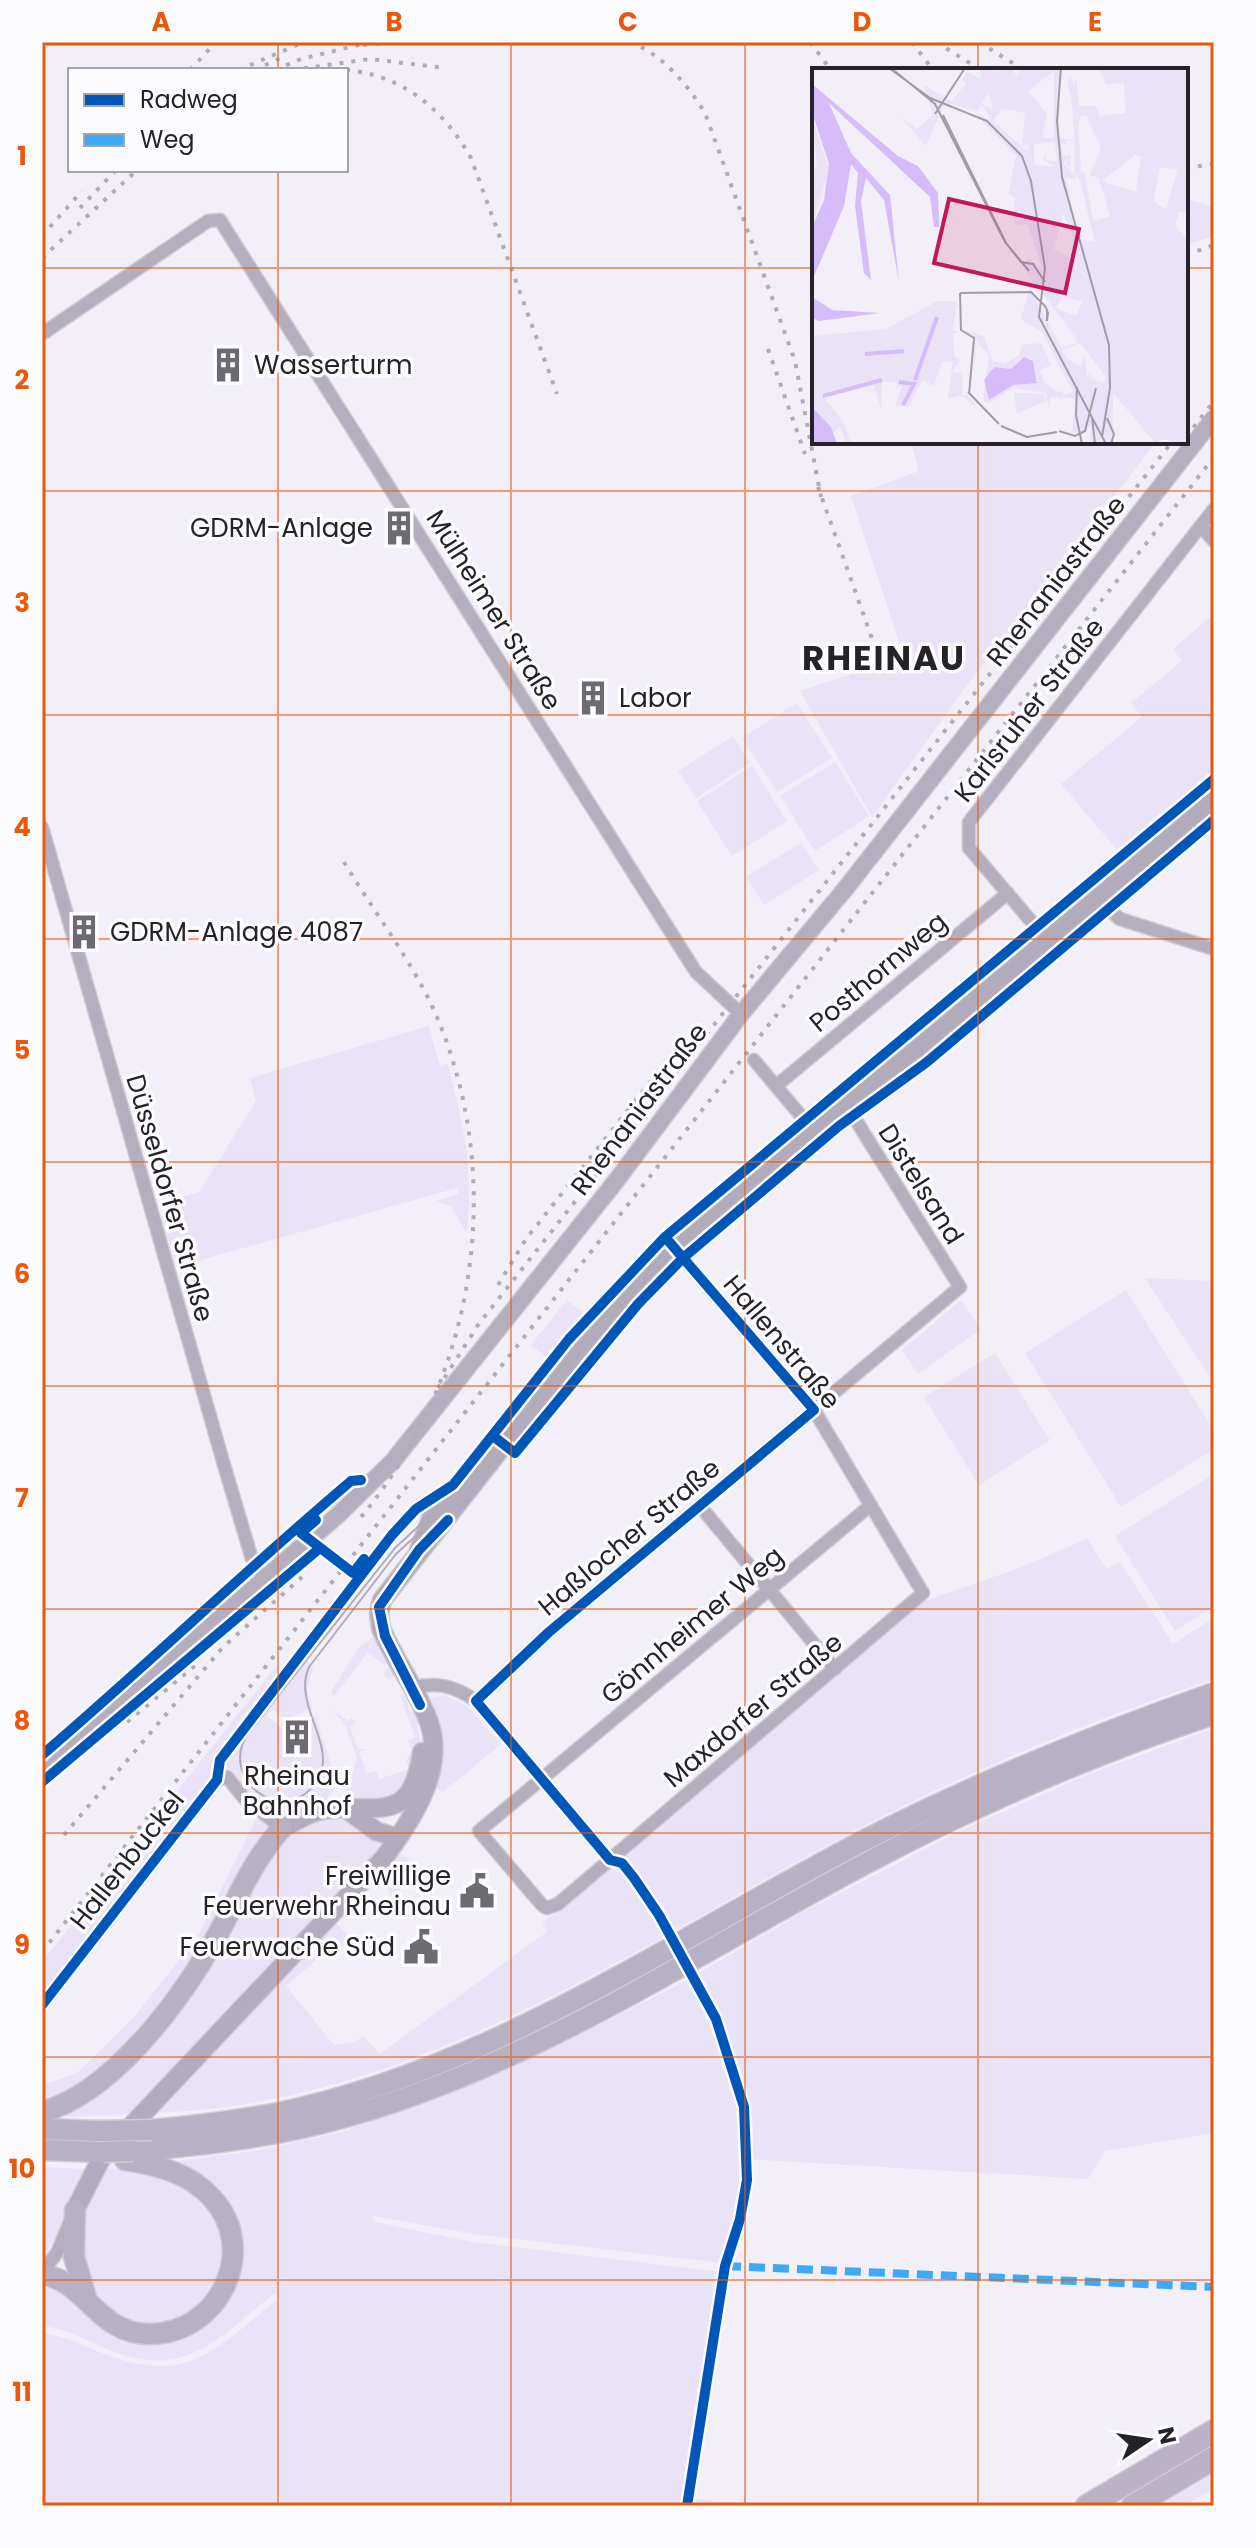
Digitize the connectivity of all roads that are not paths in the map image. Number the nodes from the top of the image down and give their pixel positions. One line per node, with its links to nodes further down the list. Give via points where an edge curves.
1 (42, 334): 12 (street, Mülheimer Straße, via 208,221 220,220 696,972)
2 (1214, 418): 12 (street, Rhenaniastraße)
3 (1214, 509): 4 (street, Karlsruher Straße)
4 (1201, 526): 5 (street); 8 (street, Karlsruher Straße, via 969,822 969,848)
5 (1214, 541)
6 (1214, 800): 9 (main road)
7 (42, 827): 22 (street, Düsseldorfer Straße, via 228,1479 252,1559)
8 (1008, 893): 10 (street, Karlsruher Straße); 14 (street, Posthornweg)
9 (1097, 899): 10 (main road); 11 (street, via 1120,919)
10 (1047, 940): 15 (main road)
11 (1214, 949)
12 (741, 1014): 22 (street, Rhenaniastraße, via 417,1433 376,1479)
13 (754, 1060): 14 (street)
14 (776, 1086): 16 (street)
15 (845, 1103): 16 (main road); 18 (street, Distelsand)
16 (812, 1129): 17 (main road)
17 (674, 1248): 19 (street, Hallenstraße); 26 (main road, via 579,1349 479,1476 433,1514 419,1550 386,1593 379,1614)
18 (960, 1287): 19 (street, Haßlocher Straße)
19 (814, 1410): 20 (street, Hallenstraße); 21 (street, Haßlocher Straße)
20 (871, 1505): 23 (street, Gönnheimer Weg); 24 (street, Hallenstraße)
21 (700, 1506): 23 (street); 28 (street, Haßlocher Straße, via 549,1632)
22 (264, 1578): 31 (street, Rhenaniastraße)
23 (769, 1589): 25 (street); 33 (street, Gönnheimer Weg)
24 (923, 1593): 25 (street, Maxdorfer Straße)
25 (835, 1669): 39 (street, Maxdorfer Straße)
26 (412, 1688): 28 (street, via 457,1688); 29 (main road)
27 (1214, 1693): 40 (highway, via 974,1787 862,1842)
28 (476, 1701): 33 (street)
29 (420, 1705): 32 (main road); 34 (main road, via 432,1751 428,1785)
30 (1214, 1714): 40 (highway, via 1096,1757 948,1822)
31 (42, 1770)
32 (418, 1773): 34 (main road); 36 (main road, via 397,1803)
33 (542, 1778): 39 (street); 39 (street, Gönnheimer Weg, via 479,1831 547,1908)
34 (420, 1797): 38 (main road)
35 (349, 1811): 36 (main road); 37 (main road, via 315,1812); 38 (main road, via 385,1836)
36 (370, 1811): 38 (main road)
37 (282, 1828): 41 (street, Hallenbuckel, via 244,1798 230,1779 217,1780); 42 (highway, via 258,1856 212,1944 154,2026 88,2090)
38 (398, 1838): 46 (main road, via 358,1887 102,2157)
39 (610, 1860)
40 (681, 1954): 43 (highway, bridge, via 380,2084 278,2113 152,2130); 45 (highway, via 528,2046 393,2101 248,2139)
41 (42, 2005)
42 (42, 2112)
43 (42, 2129)
44 (42, 2150): 45 (highway, bridge)
45 (129, 2155): 48 (highway, via 177,2173 212,2197 231,2232 233,2265 215,2304 179,2329 138,2333 113,2325)
46 (75, 2210): 47 (street, via 57,2253); 48 (highway, via 74,2257)
47 (42, 2273): 48 (highway, via 63,2280)
48 (89, 2305)
49 (1214, 2431): 51 (highway)
50 (1214, 2458): 52 (highway)
51 (1087, 2506)
52 (1133, 2506)

